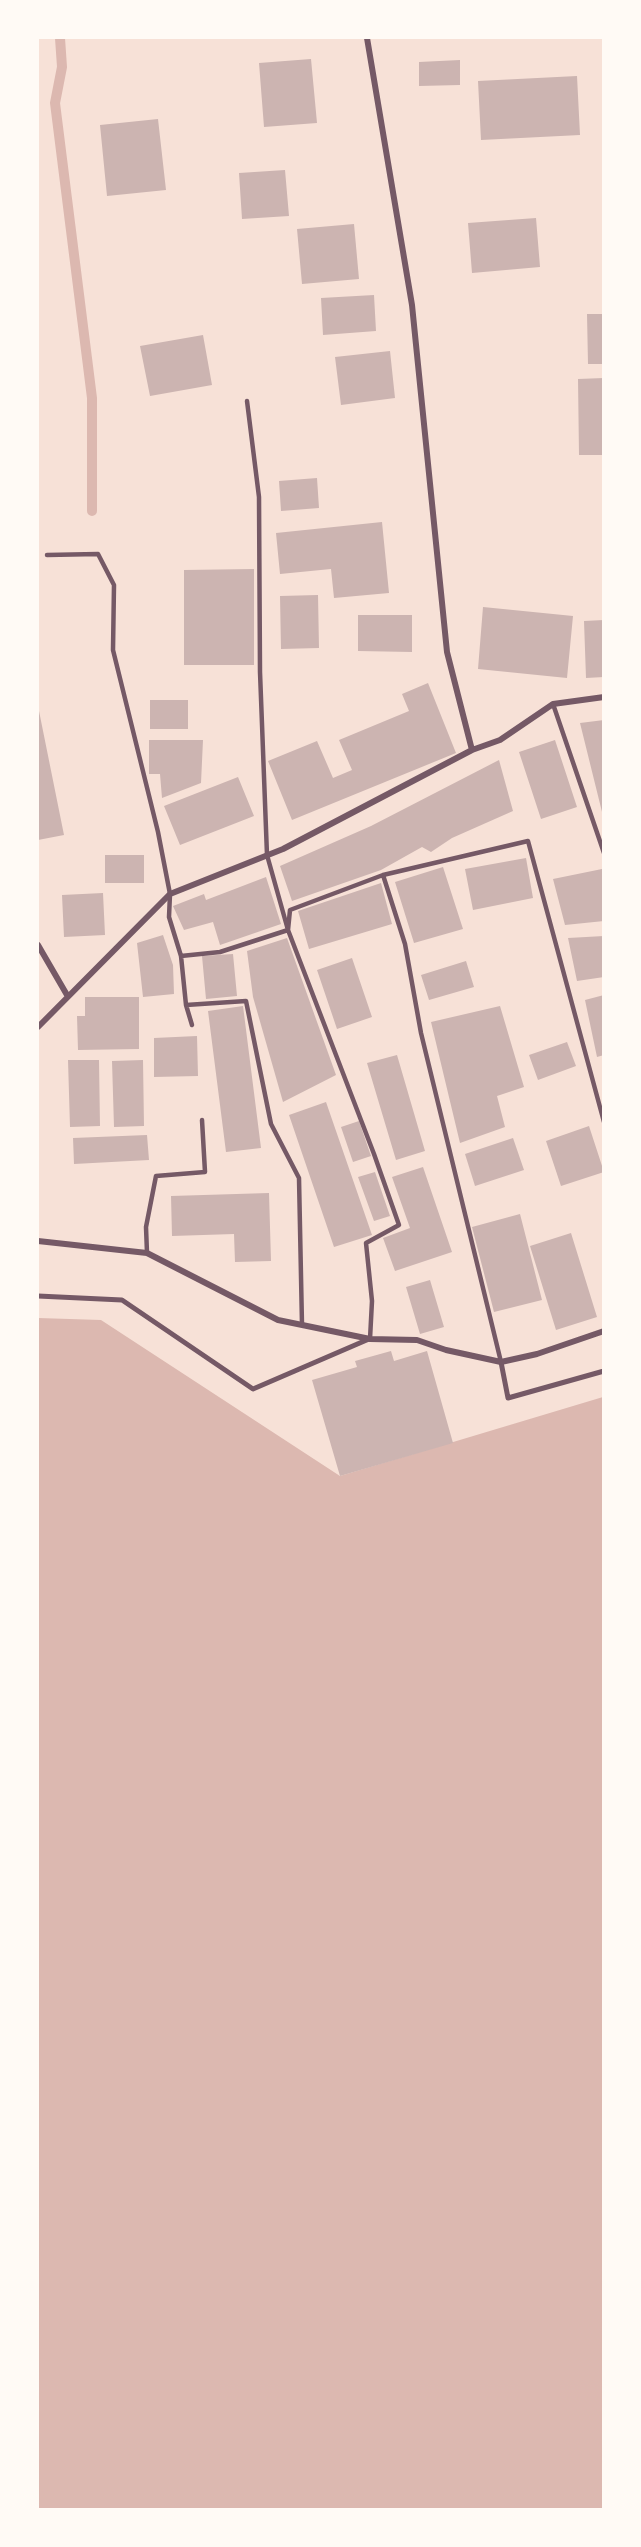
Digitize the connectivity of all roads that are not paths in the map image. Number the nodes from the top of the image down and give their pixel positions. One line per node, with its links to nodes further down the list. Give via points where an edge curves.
1 (367, 38): 6 (street, via 412,305 447,652)
2 (247, 401): 8 (lane, via 259,497)
3 (47, 555): 10 (lane, via 98,554 114,585 113,650)
4 (603, 697): 5 (street)
5 (553, 704): 6 (street, via 500,740); 7 (lane)
6 (472, 750): 8 (street)
7 (603, 853)
8 (267, 855): 10 (street); 11 (lane)
9 (383, 875): 11 (lane, via 290,910); 19 (lane, via 528,841); 26 (lane, via 405,944 421,1033)
10 (170, 894): 13 (lane, via 169,917); 14 (street)
11 (288, 930): 13 (lane, via 220,952); 25 (lane, via 399,1225 366,1242 372,1301)
12 (38, 945): 14 (street)
13 (181, 956): 15 (lane)
14 (67, 995): 17 (street)
15 (186, 1005): 16 (lane); 23 (lane, via 246,1001 271,1124 299,1178)
16 (192, 1025)
17 (38, 1027)
18 (202, 1119): 21 (lane, via 205,1172 156,1176 146,1227)
19 (603, 1122)
20 (38, 1241): 21 (street)
21 (147, 1253): 23 (street, via 278,1320)
22 (38, 1296): 25 (street, via 122,1300 253,1389)
23 (302, 1326): 25 (street)
24 (603, 1330): 26 (street, via 537,1354)
25 (370, 1339): 26 (street, via 417,1340)
26 (501, 1362): 27 (street, via 508,1398)
27 (603, 1371)

